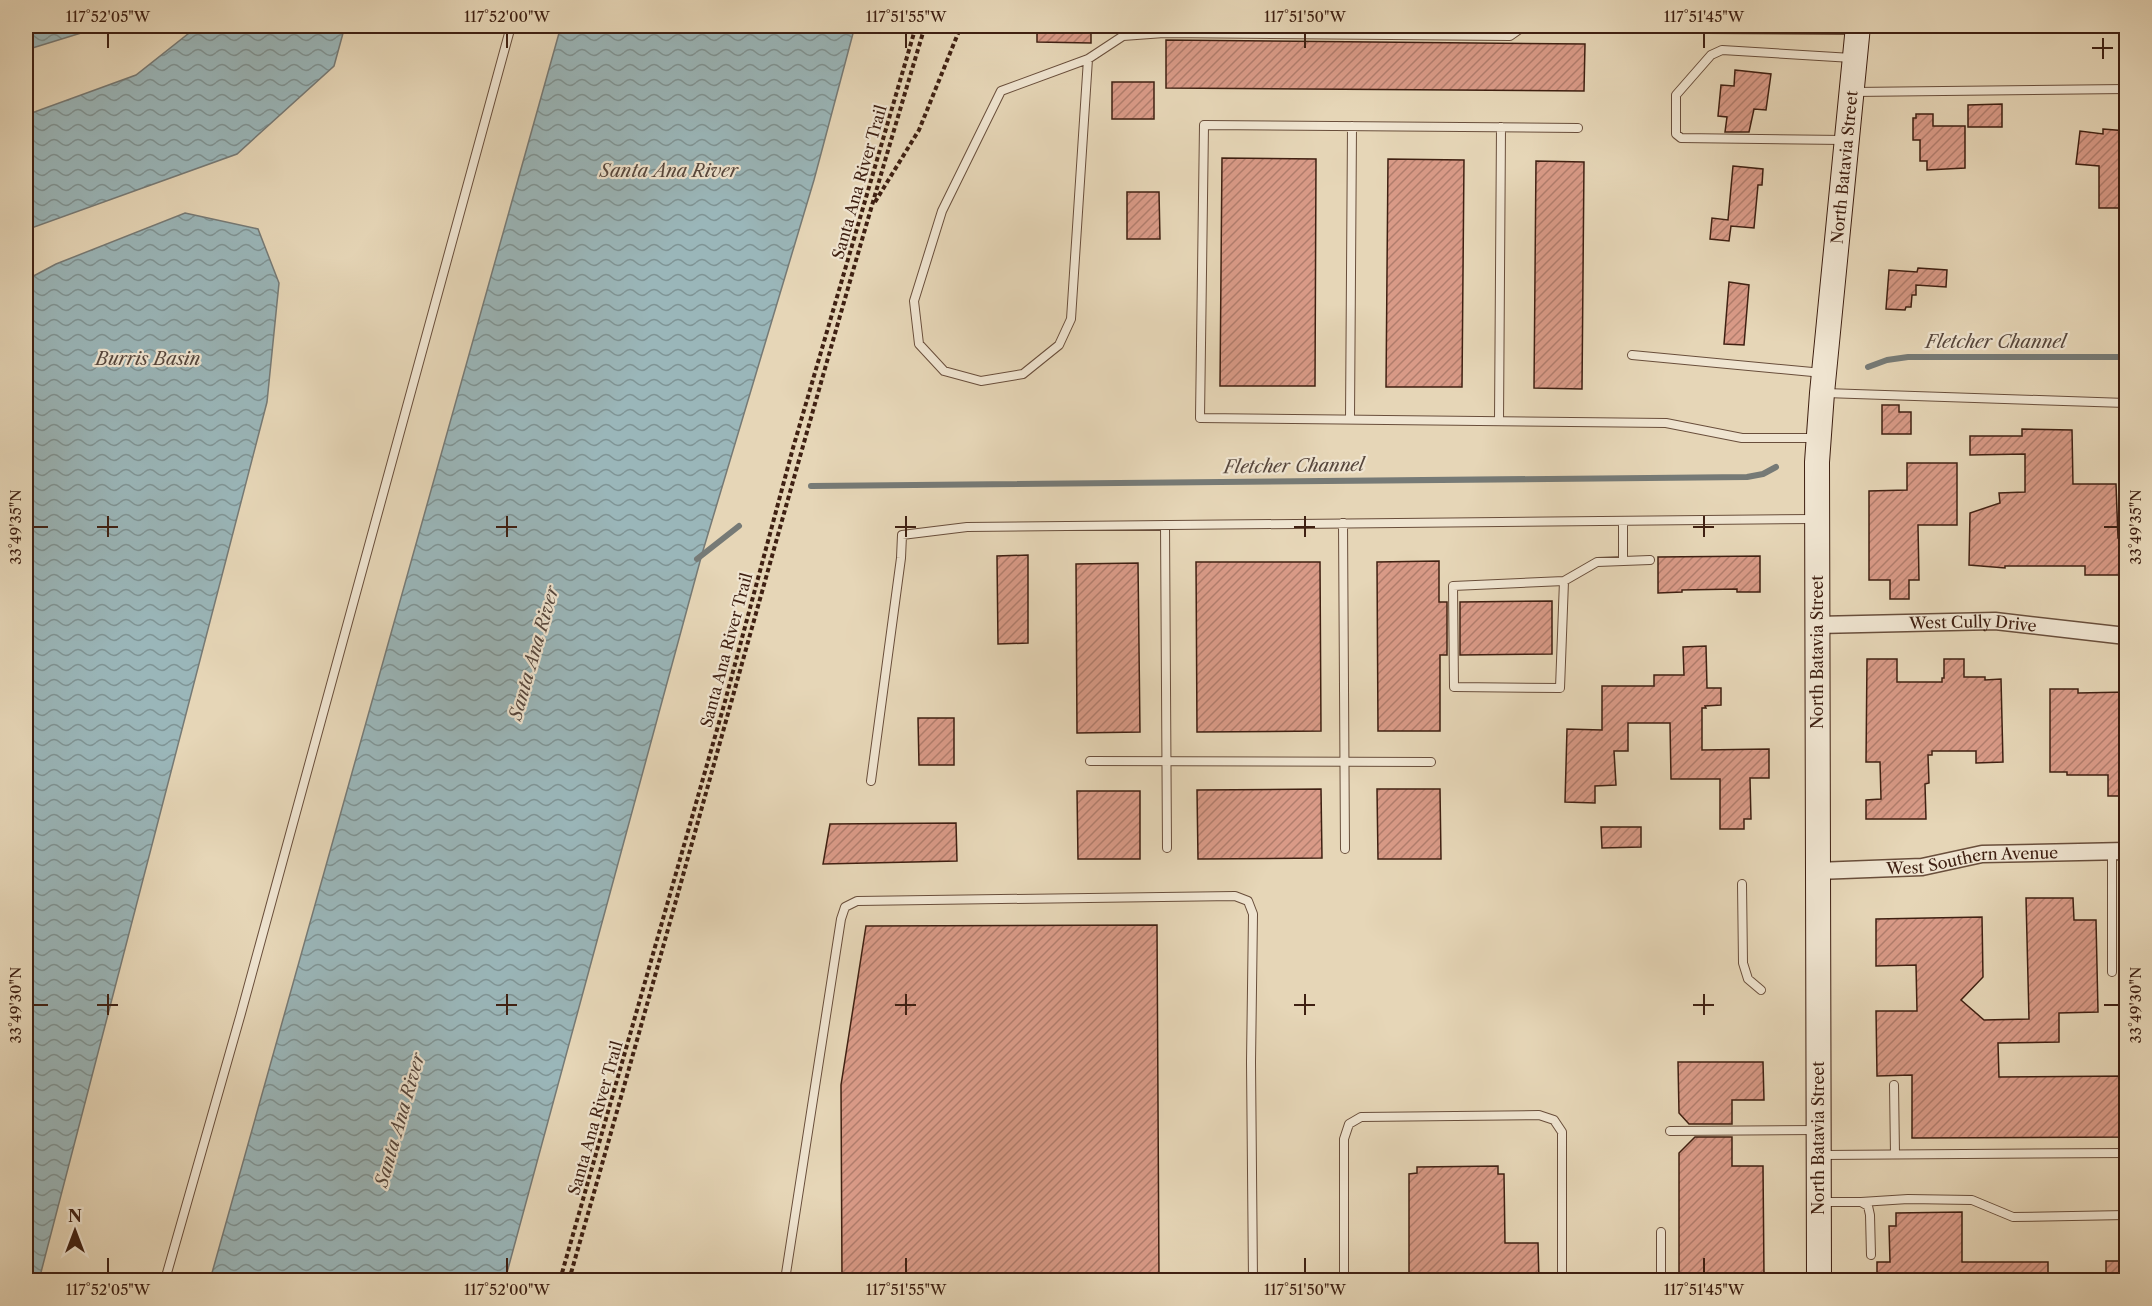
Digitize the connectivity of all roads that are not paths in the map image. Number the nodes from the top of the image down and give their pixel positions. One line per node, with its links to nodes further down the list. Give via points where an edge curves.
1 (510, 26): 51 (lane)
2 (1524, 26): 6 (lane, via 1510,36 1133,35 1123,36)
3 (1698, 26): 4 (lane)
4 (1857, 28): 5 (main road, North Batavia Street)
5 (1855, 58): 8 (main road, North Batavia Street); 12 (lane, via 1722,50 1711,55 1676,95 1676,134 1681,138)
6 (1088, 59): 6 (lane, via 1001,91 942,211 914,301 919,344 944,371 981,381 1023,374 1059,345 1071,319)
7 (2127, 89): 8 (lane)
8 (1852, 92): 12 (main road, North Batavia Street)
9 (1352, 126): 10 (lane); 16 (lane); 16 (lane, via 1204,125 1200,418)
10 (1501, 127): 11 (lane); 17 (lane)
11 (1578, 128)
12 (1847, 140): 14 (main road, North Batavia Street)
13 (1632, 355): 14 (lane)
14 (1823, 383): 15 (lane); 18 (main road, North Batavia Street)
15 (2127, 403)
16 (1350, 420): 17 (lane)
17 (1499, 421): 18 (lane, via 1666,423 1742,438)
18 (1818, 438): 19 (main road, North Batavia Street)
19 (1817, 519): 20 (lane); 26 (main road, North Batavia Street)
20 (1623, 521): 21 (lane); 23 (lane)
21 (1343, 524): 22 (lane); 30 (lane)
22 (1165, 525): 29 (lane); 32 (lane, via 967,527 902,535)
23 (1623, 560): 24 (lane); 25 (lane, via 1597,562)
24 (1650, 560)
25 (1564, 581): 25 (lane, via 1453,586 1454,687 1560,688)
26 (1817, 625): 27 (street, West Cully Drive, via 1995,621); 36 (main road, North Batavia Street)
27 (2127, 636)
28 (1090, 761): 29 (lane)
29 (1165, 761): 30 (lane); 33 (lane)
30 (1344, 762): 31 (lane); 34 (lane)
31 (1431, 762)
32 (871, 781)
33 (1167, 848)
34 (1345, 849)
35 (2119, 851): 36 (street, West Southern Avenue, via 1982,854 1922,867); 38 (lane)
36 (1817, 872): 41 (main road, North Batavia Street)
37 (1742, 884): 39 (lane, via 1743,963 1748,979)
38 (2112, 972)
39 (1761, 990)
40 (1894, 1084): 44 (lane)
41 (1818, 1130): 42 (lane); 45 (main road, North Batavia Street)
42 (1670, 1131)
43 (2127, 1153): 44 (lane)
44 (1895, 1154): 45 (lane)
45 (1818, 1155): 46 (main road, North Batavia Street)
46 (1819, 1202): 47 (lane); 57 (main road, North Batavia Street)
47 (1861, 1202): 48 (lane, via 1972,1200 2013,1217); 50 (lane, via 1868,1206 1870,1215)
48 (2127, 1215)
49 (1661, 1232): 56 (lane)
50 (1871, 1255)
51 (165, 1281)
52 (785, 1281): 53 (lane, via 845,907 856,901 1235,896 1248,902 1253,914)
53 (1253, 1281)
54 (1344, 1281): 55 (lane, via 1344,1139 1349,1125 1361,1117 1539,1115 1554,1120 1562,1132)
55 (1562, 1281)
56 (1661, 1281)
57 (1819, 1281)

